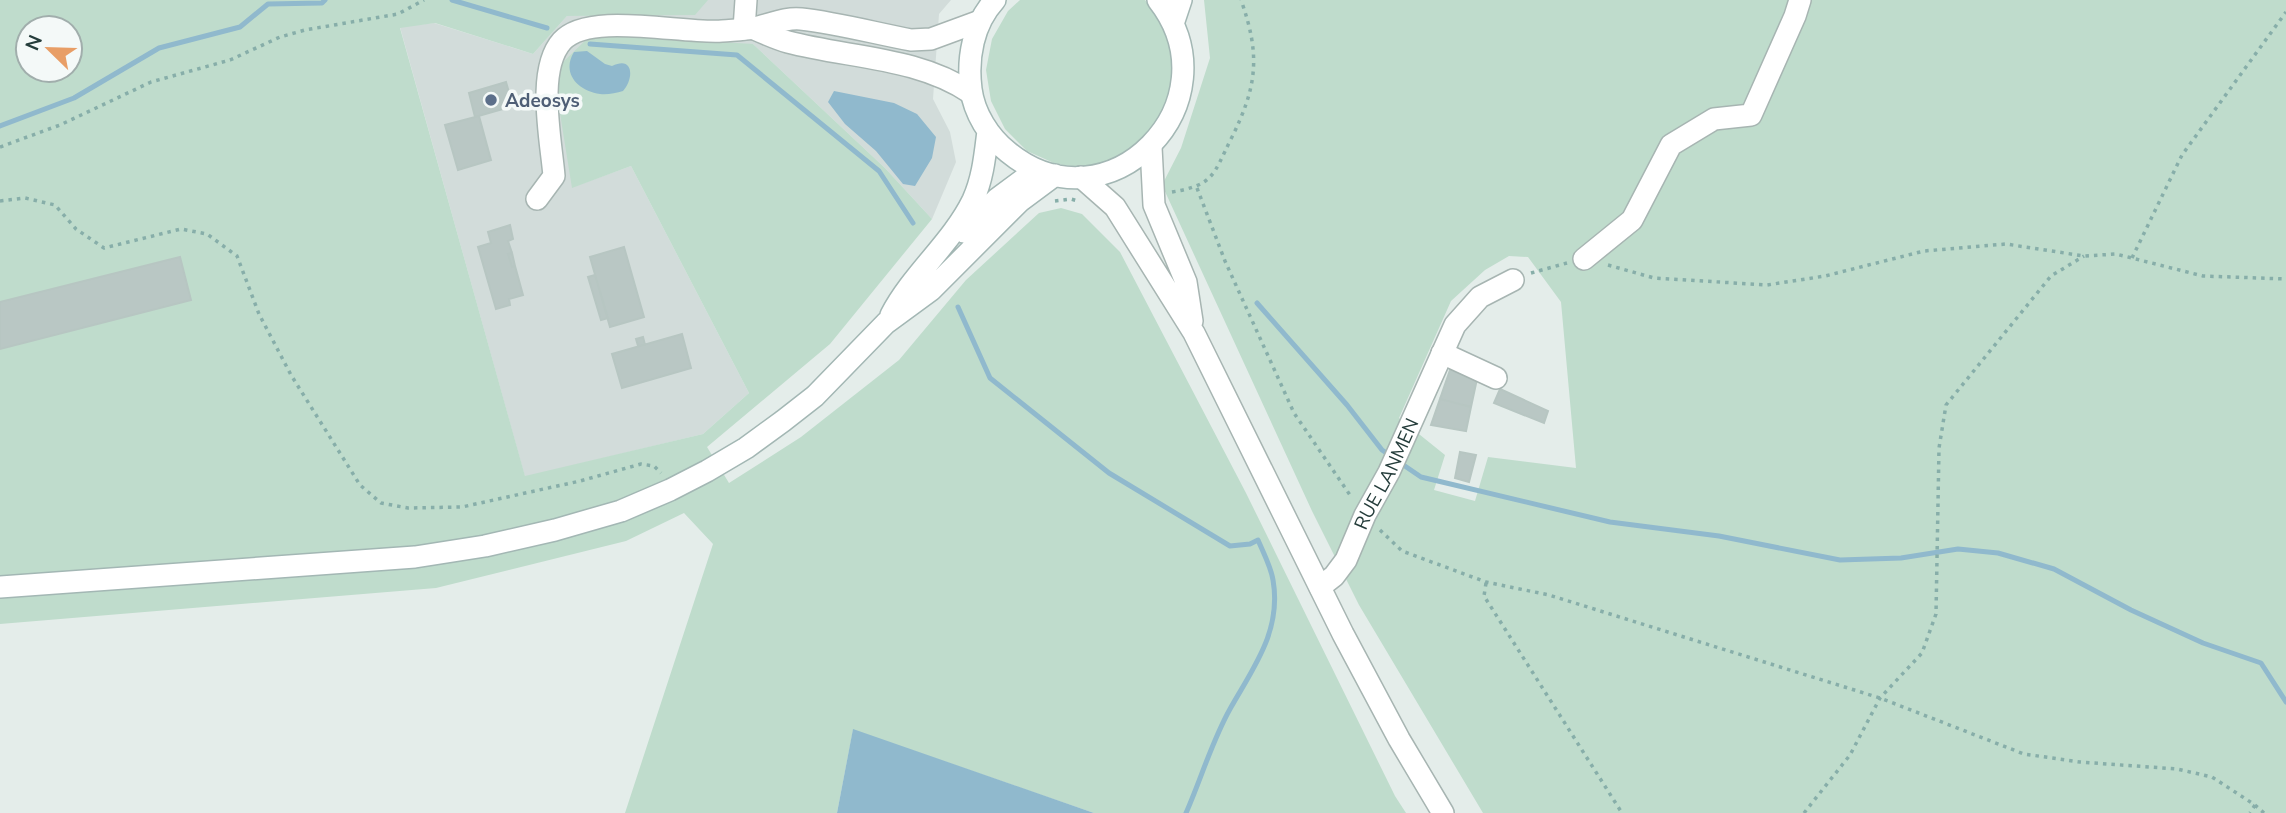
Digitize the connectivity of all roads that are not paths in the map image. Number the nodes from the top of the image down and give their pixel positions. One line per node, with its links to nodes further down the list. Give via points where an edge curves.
1 (746, 0): 8 (street)
2 (995, 0): 6 (street)
3 (1158, 0): 7 (street)
4 (1181, 0): 7 (street)
5 (1800, 0): 15 (street, via 1751,115 1714,119 1671,145 1632,219)
6 (980, 21): 8 (street, via 923,41 798,18); 9 (street, via 970,56)
7 (1173, 24): 11 (street, via 1182,49 1184,76 1167,126)
8 (748, 29): 9 (street, via 786,42 929,71); 14 (street, via 699,32 621,25 588,26 570,33 551,63 548,103 554,176)
9 (971, 93): 10 (street)
10 (988, 131): 12 (street, via 1017,160); 17 (street, via 983,172 961,221 900,298)
11 (1151, 147): 13 (street, via 1130,163); 18 (street, via 1154,205 1186,282)
12 (1045, 172): 13 (street); 17 (street, via 931,290)
13 (1081, 177): 18 (street, via 1115,206)
14 (537, 199)
15 (1584, 259)
16 (1513, 280): 19 (street, RUE LANMEN, via 1480,297 1455,325)
17 (887, 323): 21 (street, via 831,381 746,448 621,511 485,546 415,557)
18 (1194, 333): 22 (street)
19 (1442, 353): 20 (street); 22 (street, RUE LANMEN, via 1346,560)
20 (1496, 377)
21 (0, 587)
22 (1320, 587): 23 (street, via 1399,740)
23 (1443, 813)

